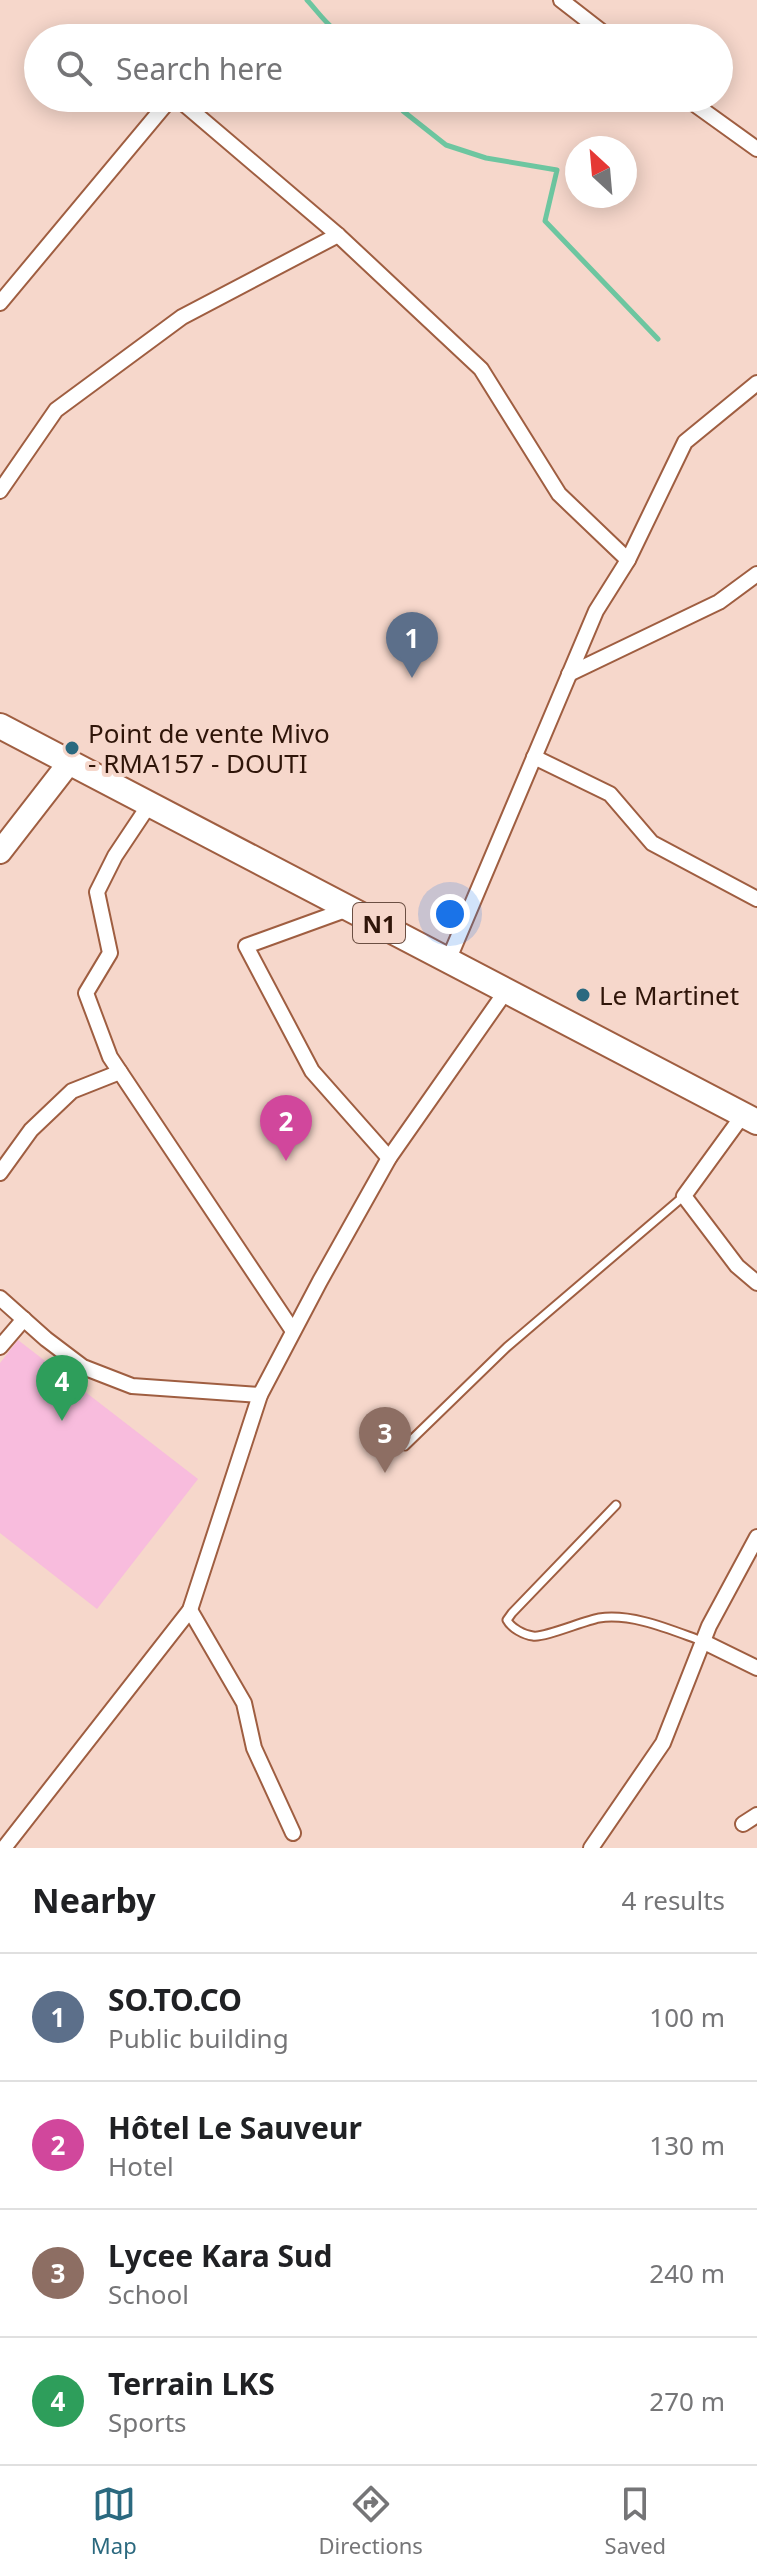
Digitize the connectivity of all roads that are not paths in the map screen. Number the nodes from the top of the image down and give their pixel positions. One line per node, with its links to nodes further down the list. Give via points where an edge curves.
1 (561, 0): 2 (street)
2 (592, 24)
3 (159, 112): 8 (street)
4 (193, 112): 7 (street)
5 (705, 112): 6 (street)
6 (757, 149)
7 (338, 235): 10 (street, via 182,317 56,410); 11 (street, via 481,369 559,494)
8 (0, 303)
9 (757, 383): 11 (street, via 685,442)
10 (0, 491)
11 (628, 560): 13 (street, via 596,611)
12 (757, 574): 13 (street, via 719,602)
13 (569, 674): 15 (street)
14 (0, 726): 16 (highway, N1)
15 (534, 757): 19 (street, via 610,794 652,843); 21 (street)
16 (69, 763): 17 (highway, N1); 18 (main road)
17 (149, 805): 20 (highway, N1); 23 (street, via 97,892 110,953 86,993)
18 (0, 852)
19 (757, 899)
20 (351, 908): 21 (highway, N1); 25 (street, via 246,946 312,1071)
21 (448, 961): 22 (highway, N1)
22 (506, 991): 24 (highway, N1); 25 (street)
23 (120, 1072): 26 (street, via 72,1091 31,1130); 31 (street)
24 (750, 1118): 27 (street)
25 (389, 1158): 31 (street)
26 (0, 1173)
27 (684, 1196): 28 (street, via 737,1266); 34 (lane, via 507,1347)
28 (757, 1283)
29 (0, 1298): 30 (street)
30 (24, 1319): 32 (street); 33 (street, via 83,1367 132,1386)
31 (293, 1331): 33 (street)
32 (0, 1347)
33 (260, 1395): 37 (street)
34 (405, 1446)
35 (616, 1505): 38 (lane, via 512,1613 510,1626 537,1637 616,1618)
36 (757, 1537): 38 (street)
37 (190, 1610): 42 (street, via 244,1703 254,1748); 43 (street)
38 (704, 1642): 39 (street); 44 (street, via 663,1743)
39 (757, 1668)
40 (757, 1815): 41 (street)
41 (743, 1824)
42 (293, 1833)
43 (4, 1848)
44 (591, 1848)

